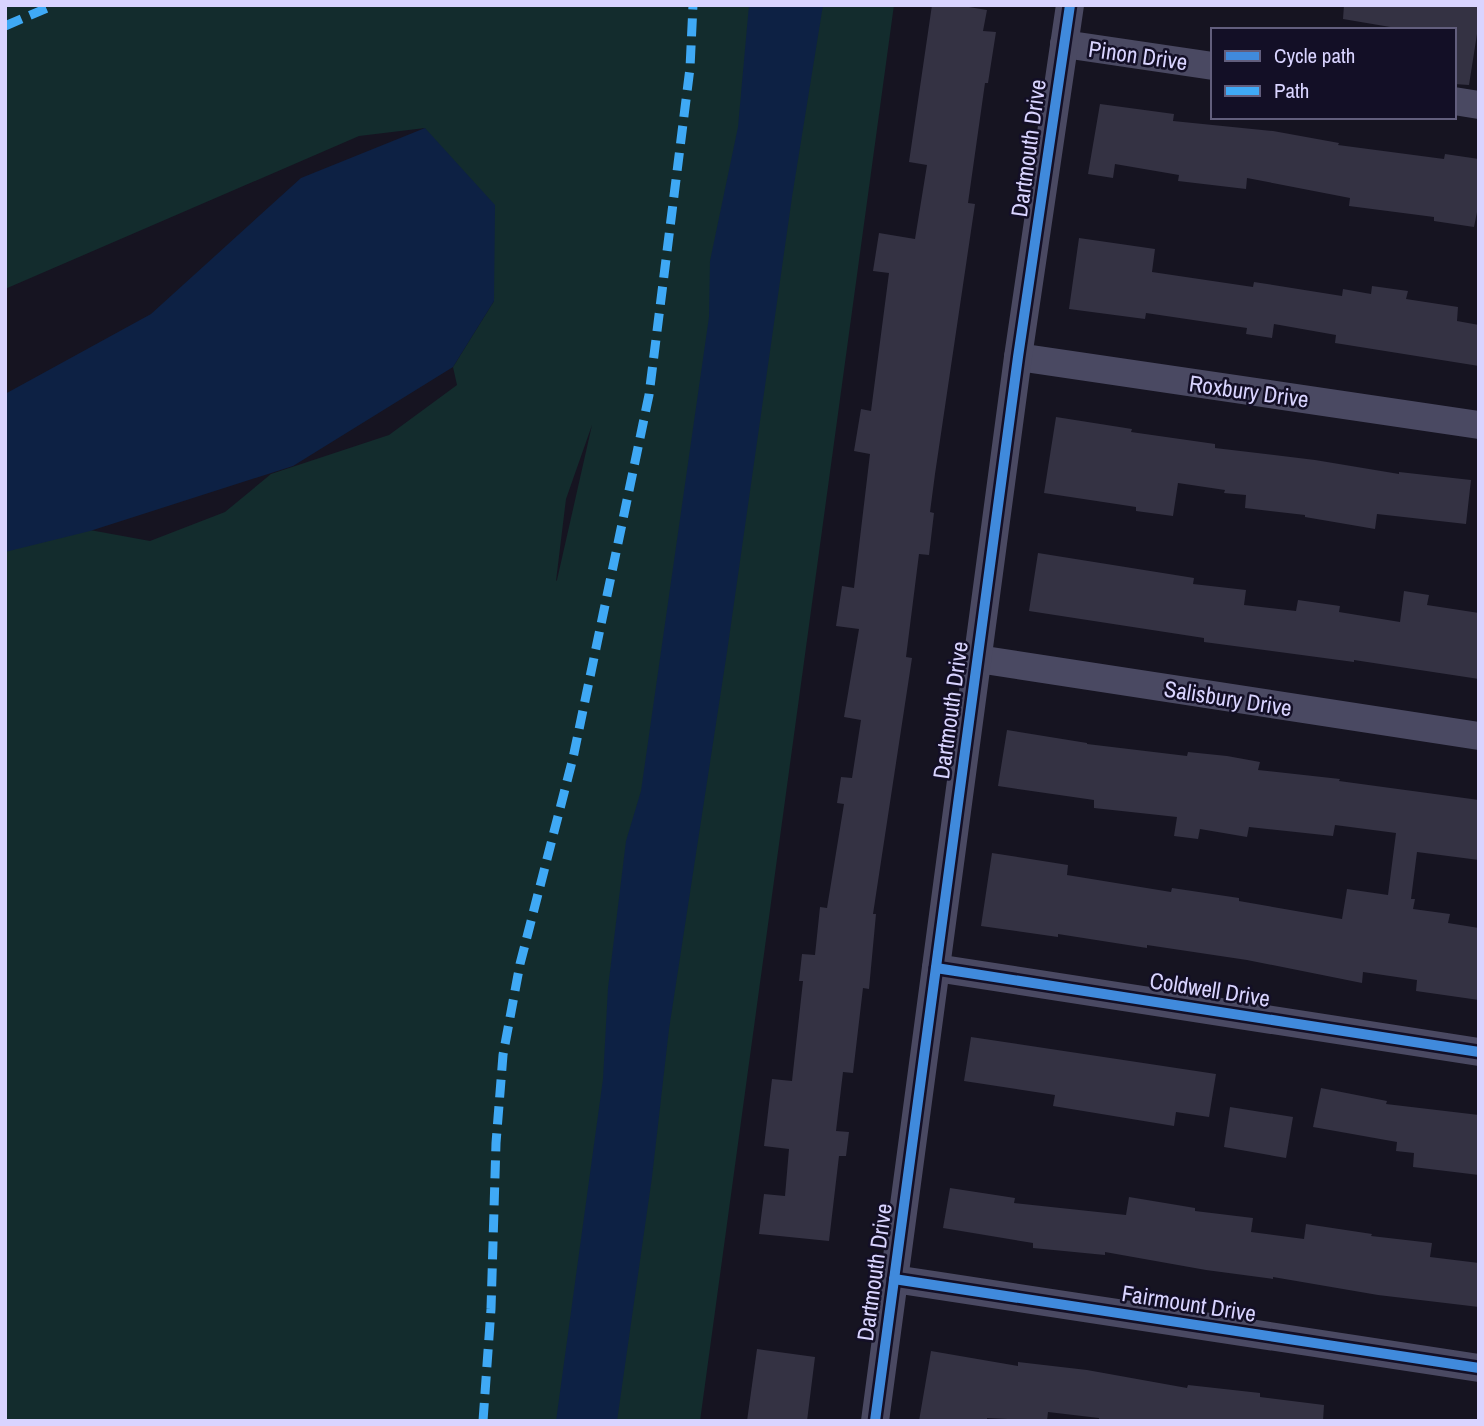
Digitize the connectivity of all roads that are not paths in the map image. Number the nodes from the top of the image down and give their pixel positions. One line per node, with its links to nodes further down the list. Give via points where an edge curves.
1 (1070, 5): 2 (street, Dartmouth Drive)
2 (1064, 44): 3 (street, Pinon Drive); 6 (street, Dartmouth Drive)
3 (1211, 66)
4 (1456, 101): 5 (street)
5 (1479, 105)
6 (1018, 357): 7 (street, Roxbury Drive); 8 (street, Dartmouth Drive)
7 (1479, 425)
8 (978, 659): 9 (street, Salisbury Drive); 10 (street, Dartmouth Drive)
9 (1479, 736)
10 (936, 968): 11 (street, Coldwell Drive); 12 (street, Dartmouth Drive)
11 (1479, 1052)
12 (894, 1279): 13 (street, Fairmount Drive); 14 (street, Dartmouth Drive)
13 (1479, 1368)
14 (875, 1421)

